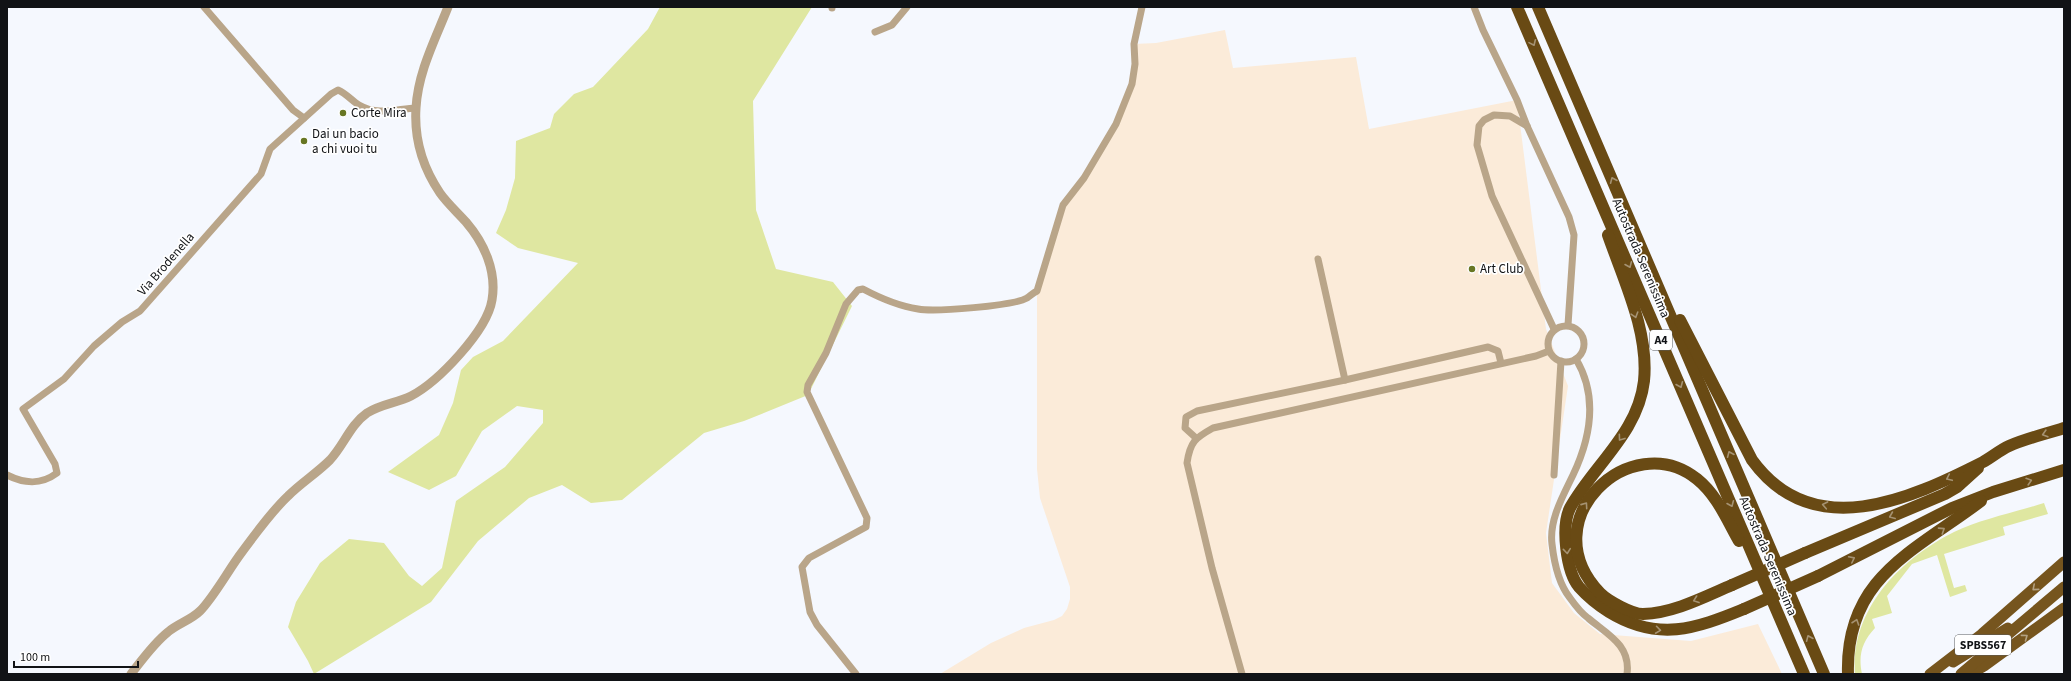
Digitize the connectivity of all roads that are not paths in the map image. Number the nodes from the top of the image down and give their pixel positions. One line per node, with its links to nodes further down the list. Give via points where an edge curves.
1 (204, 7): 10 (street, via 293,110)
2 (448, 7): 9 (street, via 421,75)
3 (907, 7): 8 (street, via 892,25)
4 (1142, 7): 35 (street, via 1134,44 1132,84 1116,124 1084,178 1063,205 1036,291 1026,299 933,311 916,309 884,300 863,289 858,290 846,304 826,353 808,385 807,392 867,518 866,527 810,558 802,567 810,612 817,625)
5 (1474, 7): 11 (street)
6 (1517, 7): 12 (highway, Autostrada Serenissima / A4, one-way to 12)
7 (1538, 7): 13 (highway, Autostrada Serenissima / A4, one-way to 7)
8 (875, 32)
9 (416, 108): 10 (street, Via Brodenella, via 383,112 370,110 338,90); 34 (street, via 421,155 428,172 441,194 476,236 488,259 492,279 492,300 488,314 448,366 428,384 410,396 368,413 356,424 332,458 288,496 242,552 199,612 169,630)
10 (304, 118): 26 (street, Via Brodenella, via 270,149 257,180 140,311 122,322 94,346 64,379 23,409 55,464 57,473 48,480 32,482)
11 (1527, 126): 15 (street, via 1569,217 1574,235); 16 (street, via 1510,116 1494,115 1484,120 1480,126 1477,145 1492,196)
12 (1577, 145): 28 (highway, one-way to 28, bridge, via 1634,312 1644,362 1640,401 1633,418 1569,510 1565,534 1568,561 1578,586 1596,604 1623,620 1664,631 1710,623 1818,576 1952,508); 32 (highway, Autostrada Serenissima / A4, one-way to 32)
13 (1639, 242): 24 (highway, one-way to 13, via 1925,489 1872,506 1835,507 1790,493 1769,479 1752,460); 39 (highway, Autostrada Serenissima / A4, one-way to 13)
14 (1318, 259): 21 (street)
15 (1568, 325): 16 (street); 18 (street, via 1583,336 1584,349)
16 (1554, 329): 17 (street, via 1548,339)
17 (1549, 351): 19 (street); 20 (street)
18 (1576, 359): 19 (street); 37 (street, via 1585,374 1589,388 1587,436 1581,457 1555,516 1551,542 1556,572 1568,597 1587,618 1612,635 1621,646 1628,665)
19 (1561, 362): 27 (street)
20 (1501, 363): 21 (street, via 1498,351 1488,347); 23 (street, via 1213,428)
21 (1345, 380): 23 (street, via 1197,411 1186,417 1185,428)
22 (2064, 428): 24 (highway, one-way to 24, via 2007,446)
23 (1196, 438): 36 (street, via 1189,449 1187,464 1212,568)
24 (1984, 461): 32 (highway, one-way to 32, bridge, via 1950,492 1805,553 1732,585 1662,612 1641,614 1618,605 1606,599 1590,583 1578,560 1576,535 1581,511 1593,493 1628,468 1657,465 1682,470 1696,478 1718,502)
25 (2064, 470): 28 (highway, one-way to 25)
26 (7, 475)
27 (1554, 475)
28 (1993, 492): 40 (highway, one-way to 28, via 1849,645 1855,623 1871,588 1899,558 1947,527)
29 (2064, 562): 41 (highway, one-way to 41, via 1982,634)
30 (2064, 587): 33 (highway, SPBS567)
31 (2064, 608): 43 (highway, one-way to 31)
32 (1776, 609): 38 (highway, Autostrada Serenissima / A4)
33 (2034, 611): 41 (highway, SPBS567, via 1967,655); 42 (highway, SPBS567)
34 (132, 674)
35 (856, 674)
36 (1242, 674)
37 (1627, 674)
38 (1804, 674)
39 (1824, 674)
40 (1848, 674)
41 (1930, 674)
42 (1961, 674)
43 (1969, 674)

